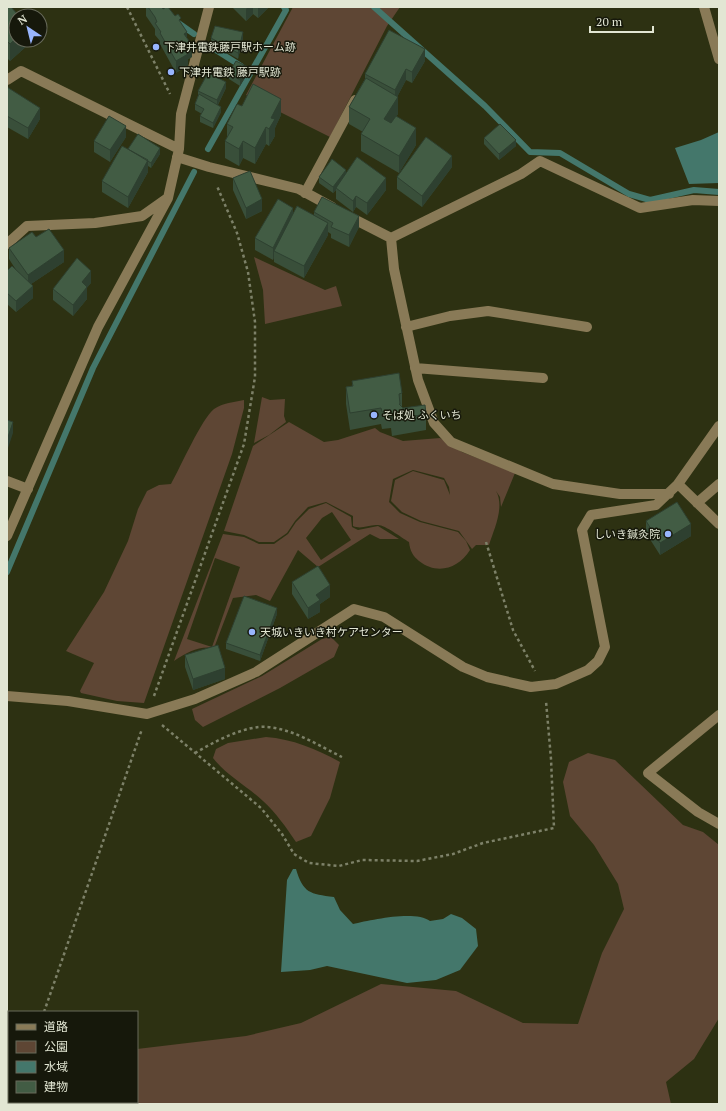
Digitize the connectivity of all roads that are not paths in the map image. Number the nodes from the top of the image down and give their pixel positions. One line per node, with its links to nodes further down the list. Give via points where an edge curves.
1 (209, 7): 6 (street, via 180,114)
2 (704, 7): 3 (street)
3 (719, 59)
4 (7, 80): 6 (street, via 21,71)
5 (361, 89): 7 (street)
6 (178, 153): 7 (street, via 209,167); 8 (street)
7 (305, 192): 10 (street)
8 (168, 198): 11 (street, via 142,216 95,223 27,226); 20 (street, via 98,327)
9 (719, 201): 10 (street, via 693,200 640,208 540,161 521,174)
10 (390, 238): 12 (street)
11 (7, 244)
12 (406, 327): 13 (street, via 450,316 488,311); 14 (street)
13 (587, 327)
14 (415, 368): 15 (street); 21 (street, via 434,423 451,442 553,484 620,494)
15 (542, 378)
16 (719, 426): 18 (street)
17 (7, 481): 20 (street)
18 (678, 484): 21 (street); 22 (street)
19 (719, 484): 22 (street)
20 (28, 489): 24 (street)
21 (669, 494): 25 (street, via 656,506 591,514 582,530 605,647 598,661 588,670 544,686 531,687 487,677 463,667 384,617 354,610 256,672 195,699 148,714 68,701)
22 (697, 503): 23 (street)
23 (719, 524)
24 (7, 536)
25 (7, 696)
26 (719, 715): 27 (street, via 648,773 698,812)
27 (719, 824)

